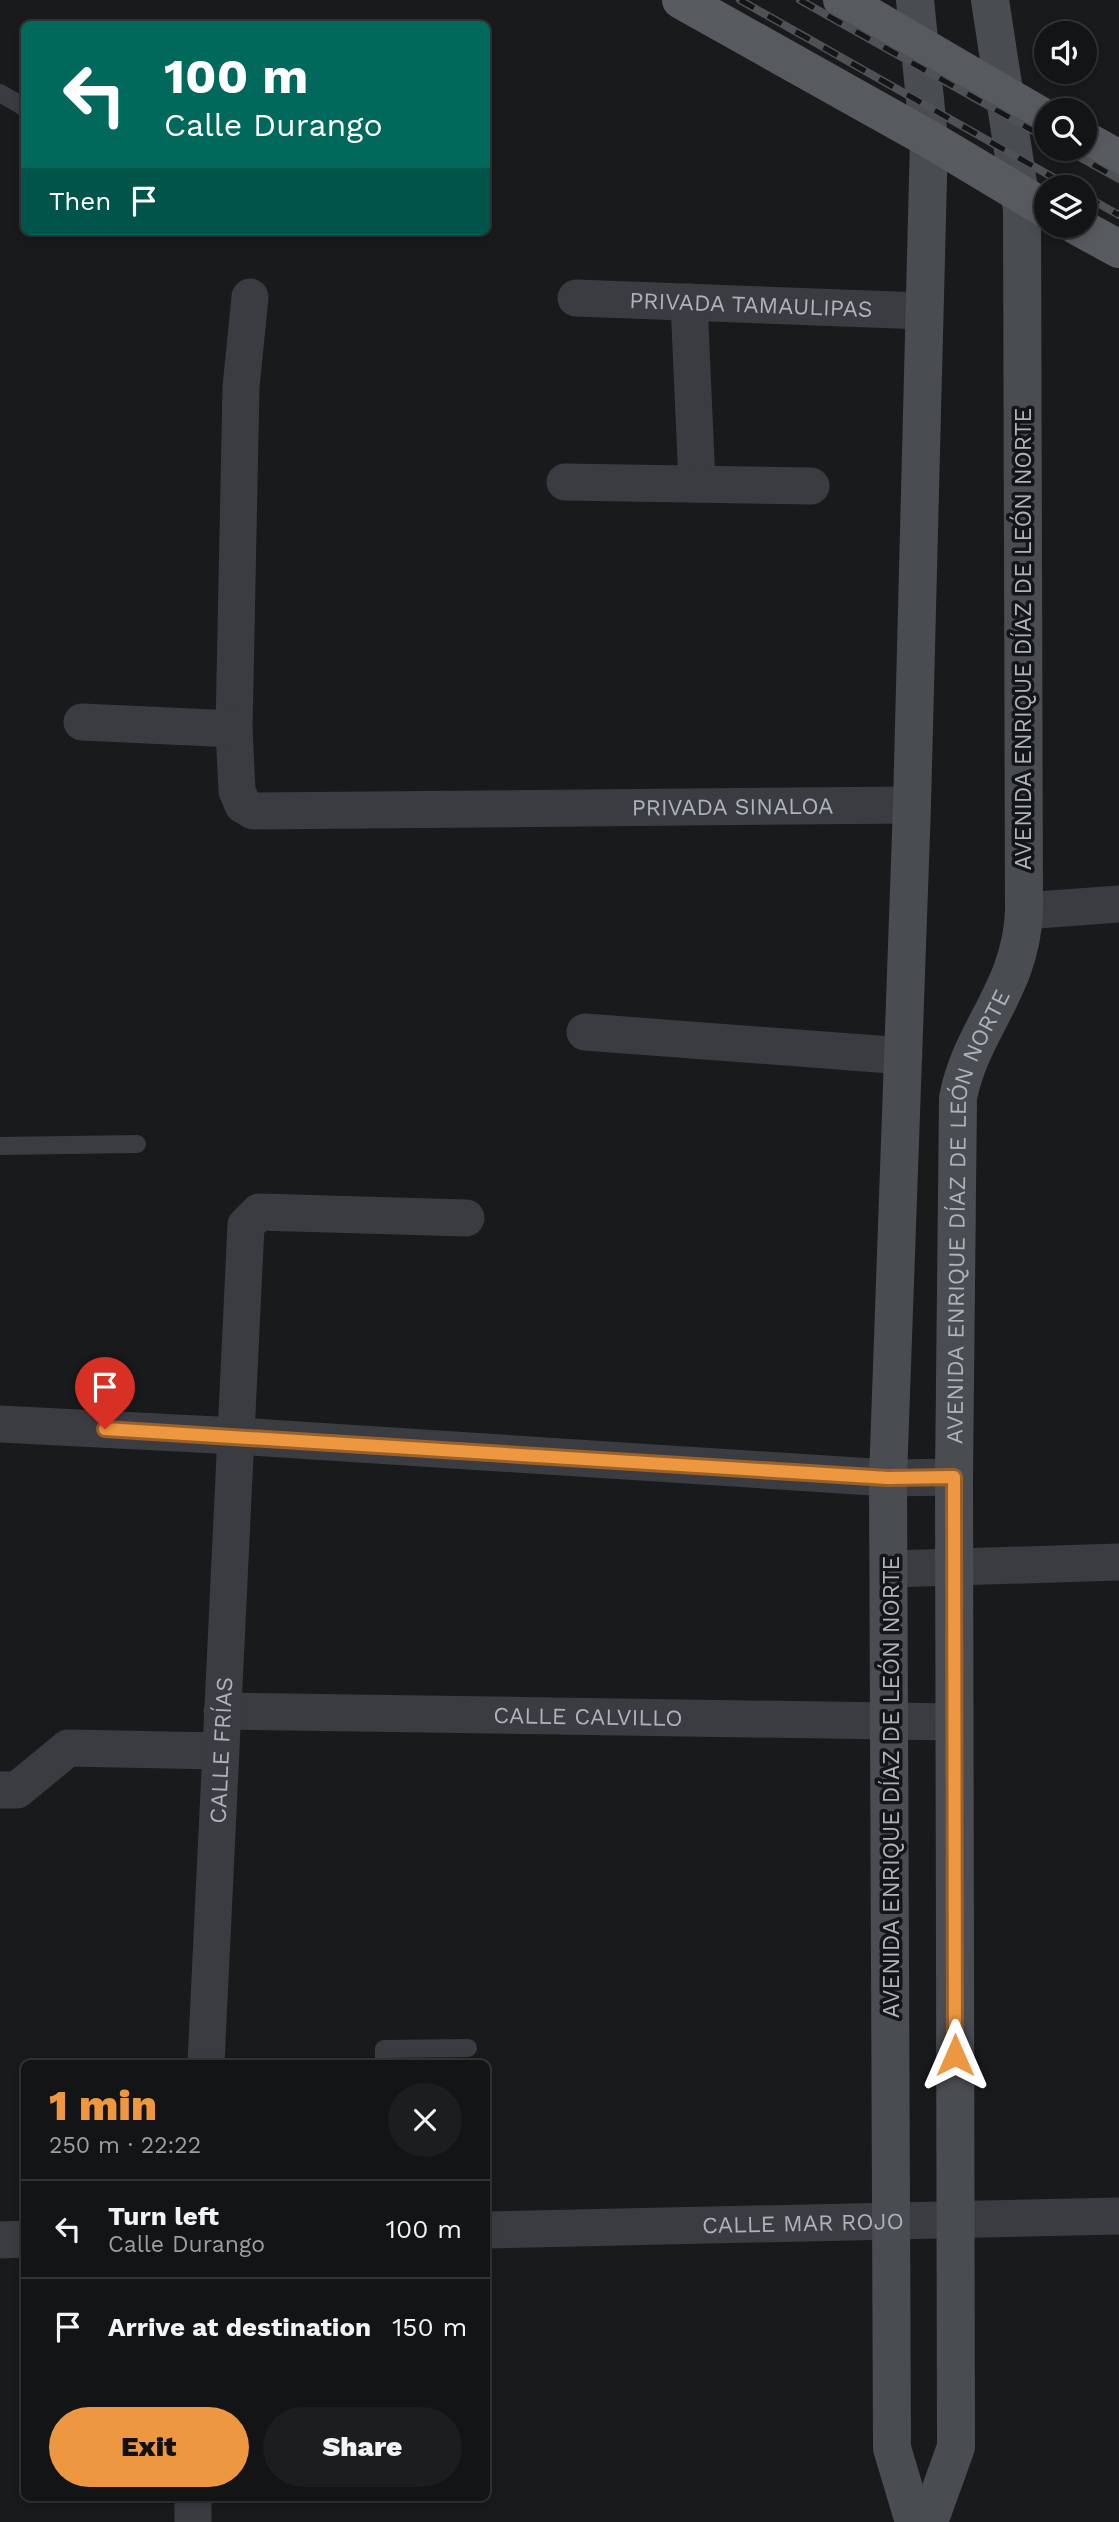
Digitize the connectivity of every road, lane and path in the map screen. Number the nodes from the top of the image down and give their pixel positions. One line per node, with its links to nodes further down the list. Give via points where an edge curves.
1 (681, 0): 10 (main road)
2 (842, 0): 5 (main road)
3 (915, 0): 5 (main road, AVENIDA ENRIQUE DÍAZ DE LEÓN NORTE)
4 (990, 0): 7 (main road, AVENIDA ENRIQUE DÍAZ DE LEÓN NORTE)
5 (921, 45): 7 (main road); 10 (main road, AVENIDA ENRIQUE DÍAZ DE LEÓN NORTE)
6 (0, 93): 8 (lane)
7 (1006, 97): 9 (main road); 13 (main road, AVENIDA ENRIQUE DÍAZ DE LEÓN NORTE)
8 (21, 105)
9 (1034, 112)
10 (929, 139): 13 (main road); 19 (main road, AVENIDA ENRIQUE DÍAZ DE LEÓN NORTE)
11 (1097, 147): 12 (main road)
12 (1119, 159)
13 (1034, 202): 27 (main road, AVENIDA ENRIQUE DÍAZ DE LEÓN NORTE)
14 (1097, 237): 15 (main road)
15 (1119, 249)
16 (250, 297): 24 (street, via 241,387)
17 (576, 299): 18 (street, PRIVADA TAMAULIPAS)
18 (689, 302): 19 (street, PRIVADA TAMAULIPAS); 21 (street)
19 (924, 311): 25 (main road, AVENIDA ENRIQUE DÍAZ DE LEÓN NORTE)
20 (565, 482): 21 (street)
21 (697, 483): 22 (street)
22 (811, 486)
23 (82, 722): 24 (street)
24 (234, 729): 25 (street, PRIVADA SINALOA, via 237,791 243,805 253,811)
25 (912, 805): 29 (main road, AVENIDA ENRIQUE DÍAZ DE LEÓN NORTE)
26 (1119, 904): 27 (street)
27 (1024, 911): 35 (main road, AVENIDA ENRIQUE DÍAZ DE LEÓN NORTE, via 1017,964 963,1070 958,1098)
28 (585, 1032): 29 (street)
29 (904, 1056): 36 (main road, AVENIDA ENRIQUE DÍAZ DE LEÓN NORTE)
30 (137, 1144): 31 (lane)
31 (0, 1146)
32 (467, 1218): 34 (street, CALLE FRÍAS, via 259,1212 251,1217 246,1225)
33 (0, 1424): 34 (street)
34 (236, 1436): 36 (street); 40 (street, CALLE FRÍAS)
35 (954, 1477): 36 (street); 38 (main road, AVENIDA ENRIQUE DÍAZ DE LEÓN NORTE)
36 (888, 1478): 39 (main road, AVENIDA ENRIQUE DÍAZ DE LEÓN NORTE)
37 (1119, 1562): 38 (street)
38 (956, 1567): 39 (street); 42 (main road, AVENIDA ENRIQUE DÍAZ DE LEÓN NORTE)
39 (891, 1570): 41 (main road, AVENIDA ENRIQUE DÍAZ DE LEÓN NORTE)
40 (222, 1711): 41 (street, CALLE CALVILLO); 43 (street, CALLE FRÍAS)
41 (890, 1722): 42 (street, CALLE CALVILLO); 49 (main road, AVENIDA ENRIQUE DÍAZ DE LEÓN NORTE)
42 (955, 1722): 50 (main road, AVENIDA ENRIQUE DÍAZ DE LEÓN NORTE)
43 (219, 1751): 44 (street, via 68,1748 17,1790); 46 (street, CALLE FRÍAS)
44 (0, 1790)
45 (468, 2048): 47 (lane, via 384,2049)
46 (206, 2060)
47 (384, 2060)
48 (1119, 2216): 50 (street, CALLE MAR ROJO)
49 (892, 2221): 50 (street, CALLE MAR ROJO); 51 (street, CALLE MAR ROJO); 56 (main road, AVENIDA ENRIQUE DÍAZ DE LEÓN NORTE, via 892,2448)
50 (955, 2221): 57 (main road, AVENIDA ENRIQUE DÍAZ DE LEÓN NORTE, via 956,2447)
51 (490, 2230)
52 (21, 2239): 53 (street)
53 (0, 2240)
54 (193, 2501): 55 (street)
55 (193, 2522)
56 (914, 2522)
57 (929, 2522)

